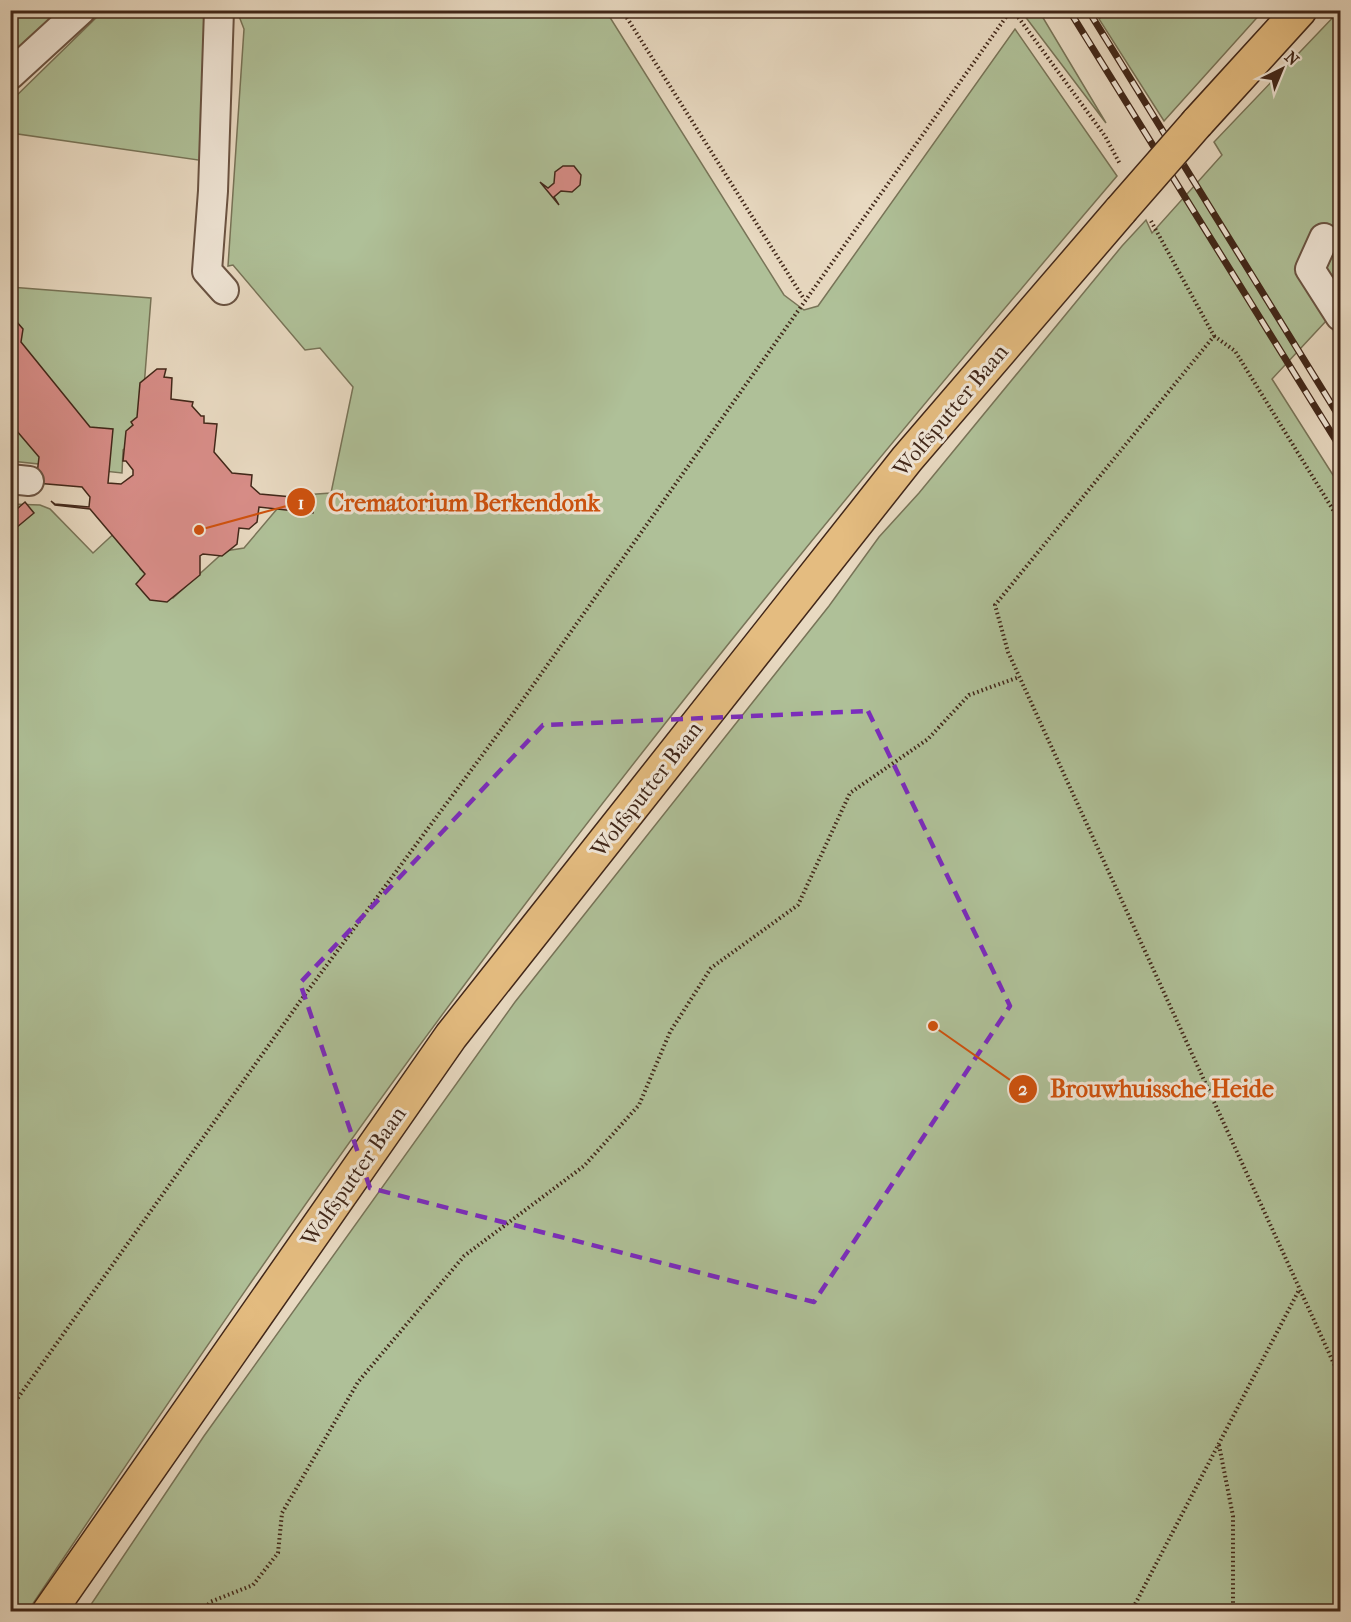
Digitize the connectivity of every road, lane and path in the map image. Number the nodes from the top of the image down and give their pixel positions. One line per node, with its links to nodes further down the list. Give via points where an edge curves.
1 (81, 10): 6 (lane)
2 (219, 10): 10 (lane, via 207,271)
3 (622, 10): 11 (path)
4 (1012, 10): 7 (path, via 1105,136); 11 (path)
5 (1300, 10): 8 (main road, Wolfsputter Baan, bridge, via 1197,123)
6 (10, 75)
7 (1122, 168)
8 (1133, 210): 13 (path); 20 (main road, Wolfsputter Baan, via 907,459 451,1036)
9 (1324, 238): 12 (lane, via 1310,269)
10 (224, 290)
11 (804, 299): 18 (path, via 512,715 301,1000)
12 (1341, 316)
13 (1214, 336): 14 (path, via 1235,351); 15 (path, via 994,604)
14 (1341, 521)
15 (1019, 677): 16 (path); 21 (path, via 969,695 928,739 850,793 798,904 711,968 670,1032 639,1105 584,1166 464,1256 358,1382 282,1513 278,1553 253,1585 210,1602)
16 (1299, 1290): 17 (path); 19 (path)
17 (1341, 1377)
18 (10, 1409)
19 (1219, 1444): 22 (path); 23 (path, via 1233,1516)
20 (49, 1611)
21 (203, 1611)
22 (1131, 1611)
23 (1233, 1611)

